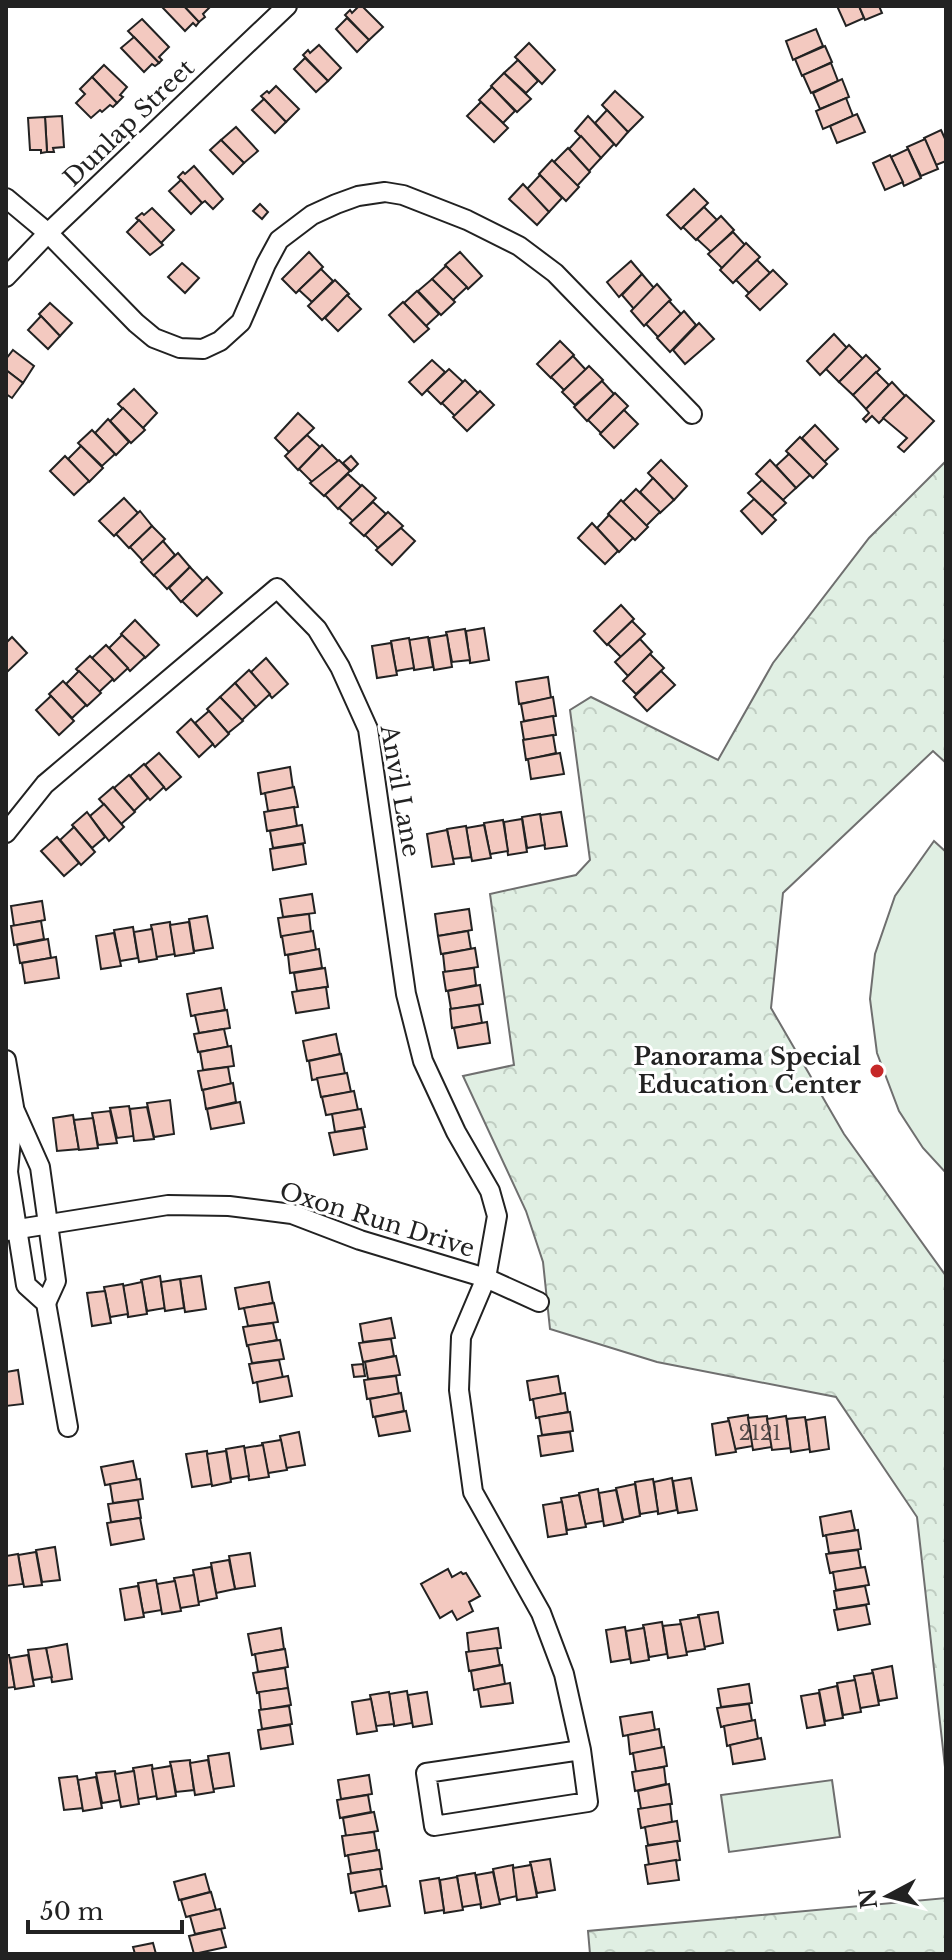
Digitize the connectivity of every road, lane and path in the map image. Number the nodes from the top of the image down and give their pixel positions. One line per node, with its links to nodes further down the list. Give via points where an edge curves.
1 (287, 6): 3 (street, Dunlap Street)
2 (6, 198): 3 (street)
3 (48, 233): 4 (street, Dunlap Street); 5 (street, via 154,338 180,348 203,349 241,322 279,240 312,215 358,196 403,195 519,246 555,273)
4 (6, 277)
5 (692, 414)
6 (6, 833): 11 (street, Anvil Lane, via 45,784 277,588 317,629 368,729 406,994 423,1061 490,1191 497,1216)
7 (6, 1060): 8 (street)
8 (14, 1107): 9 (street, via 40,1167); 10 (street, via 8,1172)
9 (48, 1224): 10 (street, Oxon Run Drive); 11 (street, Oxon Run Drive, via 168,1205 229,1206 292,1214); 13 (street, via 56,1281)
10 (12, 1230): 13 (street, via 26,1285)
11 (486, 1278): 12 (street, Oxon Run Drive); 15 (street, via 461,1337 459,1390 473,1492 541,1613 564,1674)
12 (539, 1302)
13 (46, 1303): 14 (street)
14 (68, 1427)
15 (581, 1750): 15 (street, via 588,1802 434,1826 426,1773)

